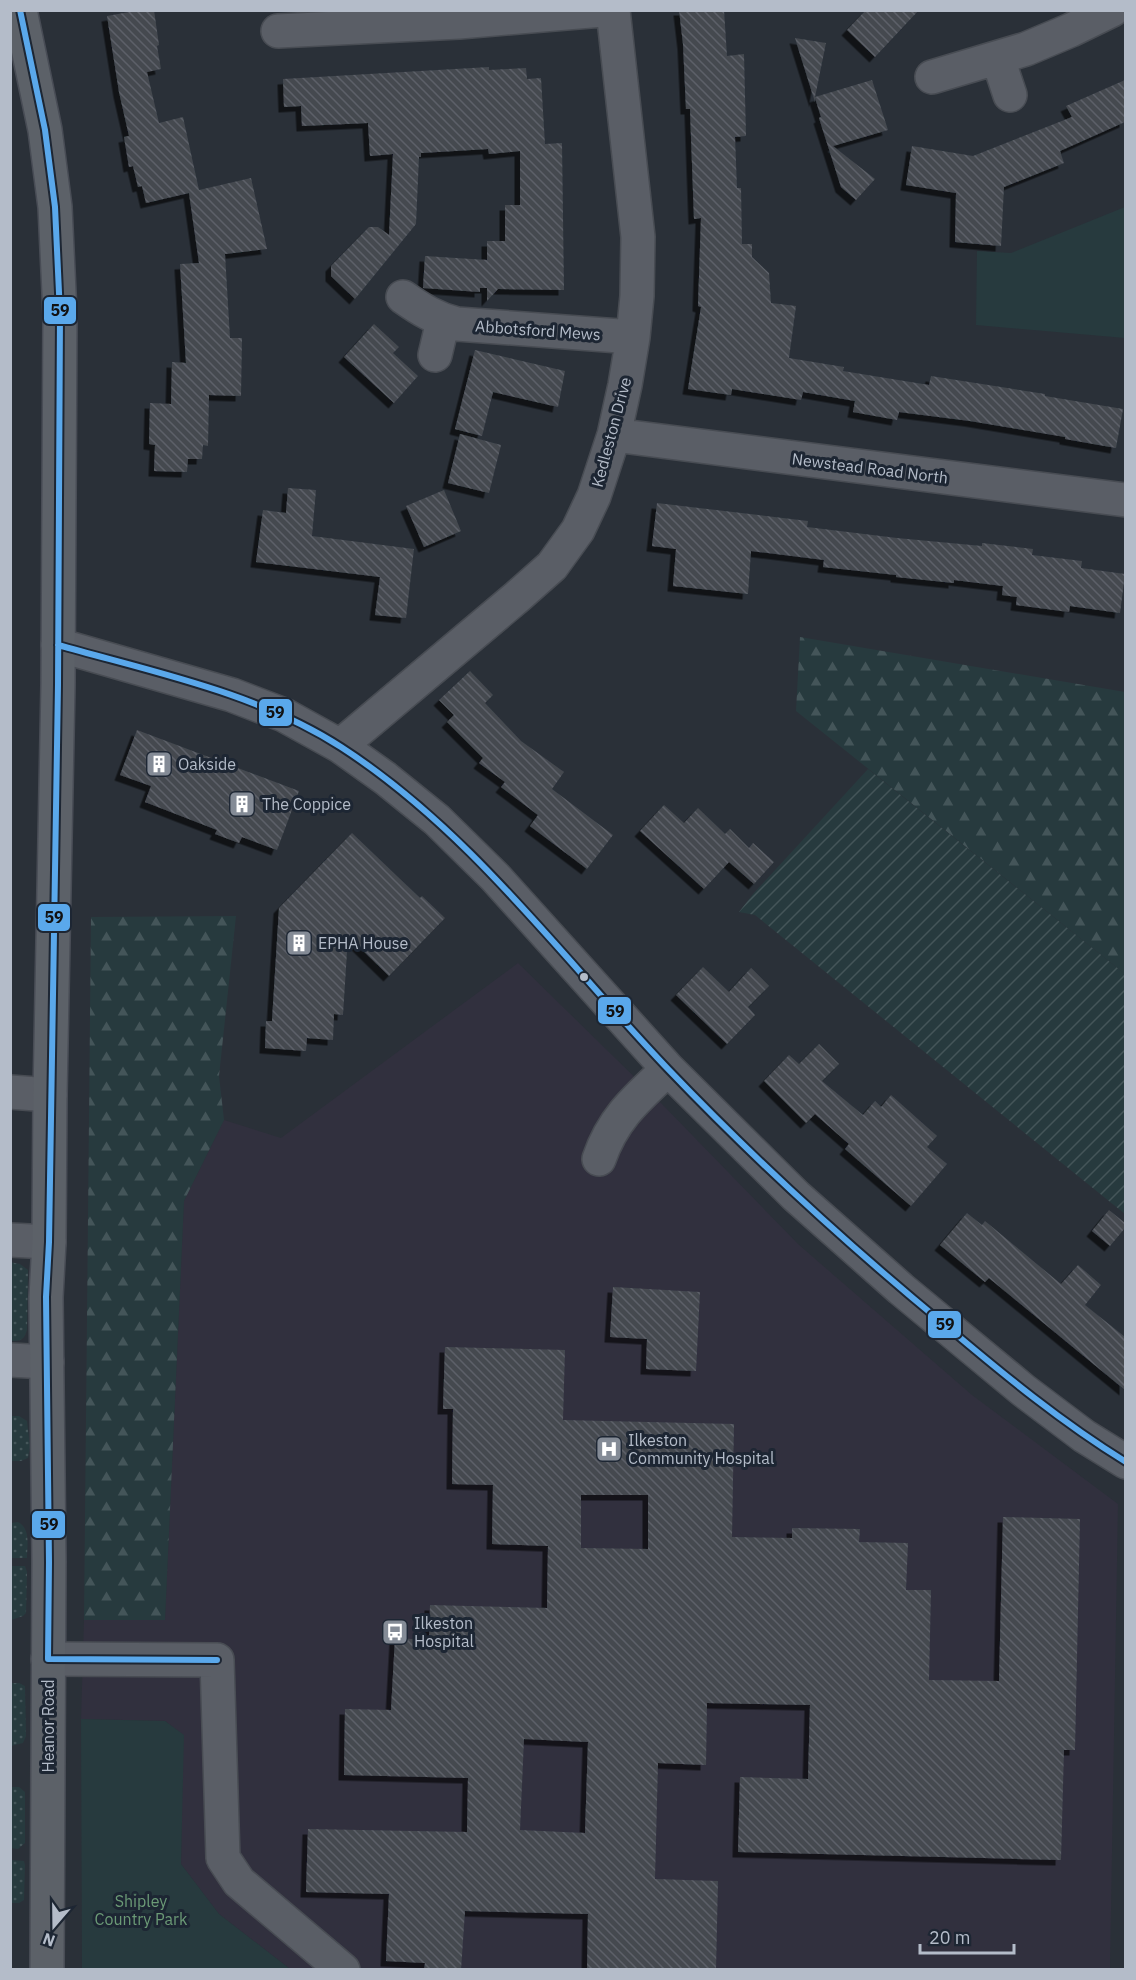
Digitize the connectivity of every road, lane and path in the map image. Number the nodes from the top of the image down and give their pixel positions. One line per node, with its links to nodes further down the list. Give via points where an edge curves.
1 (20, 10): 16 (main road, Heanor Road, via 45,130 56,207 60,314)
2 (602, 10): 5 (street, via 459,22)
3 (613, 10): 12 (street, Kedleston Drive, via 638,237)
4 (1112, 10): 7 (street)
5 (355, 19): 6 (street)
6 (278, 31)
7 (998, 59): 8 (street); 9 (street)
8 (932, 77)
9 (1010, 95)
10 (403, 297): 11 (street, Abbotsford Mews)
11 (443, 321): 12 (street, Abbotsford Mews); 13 (street)
12 (633, 336): 14 (street, Kedleston Drive)
13 (435, 355)
14 (614, 435): 15 (street, Newstead Road North); 17 (street, Kedleston Drive, via 578,530 552,566)
15 (1125, 500)
16 (58, 645): 17 (street, via 232,695 284,715); 20 (main road, Heanor Road)
17 (340, 746): 18 (street, via 438,820 495,877)
18 (668, 1069): 21 (street, via 620,1116); 26 (street, via 796,1196 901,1289 1023,1390)
19 (10, 1092): 20 (street)
20 (50, 1095): 23 (main road, Heanor Road)
21 (599, 1159)
22 (10, 1240): 23 (street)
23 (50, 1242): 25 (main road, Heanor Road)
24 (10, 1360): 25 (street)
25 (46, 1362): 27 (main road, Heanor Road)
26 (1125, 1462)
27 (48, 1659): 28 (main road, Heanor Road); 29 (street, via 217,1660 223,1858 239,1882)
28 (47, 1970)
29 (343, 1970)

